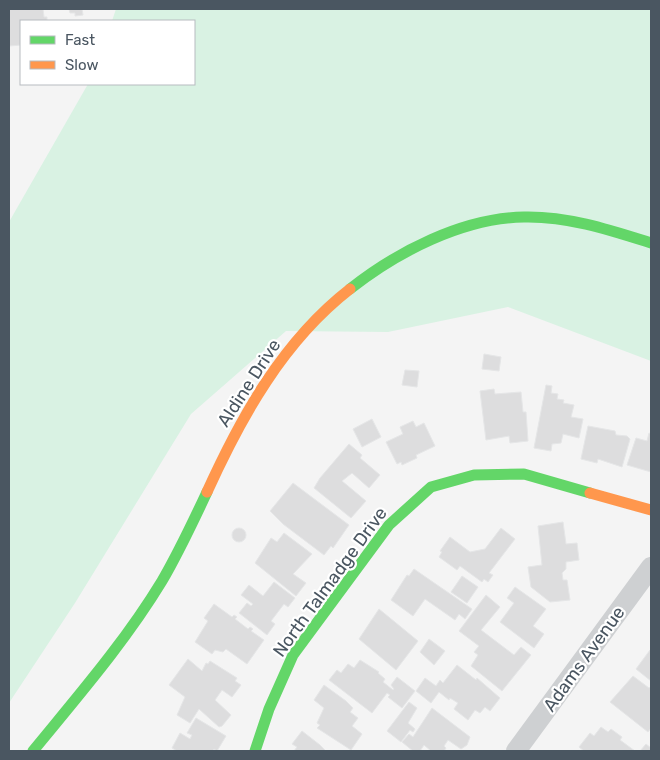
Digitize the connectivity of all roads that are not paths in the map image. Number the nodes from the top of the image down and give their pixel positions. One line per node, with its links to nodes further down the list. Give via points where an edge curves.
1 (651, 243): 4 (main road, Aldine Drive, via 591,224 524,217 468,225 413,245 356,281 274,368 238,428 164,579 130,632)
2 (651, 510): 5 (main road, North Talmadge Drive, via 524,474 474,475 431,487 389,525 293,656 269,709)
3 (651, 567): 6 (street, Adams Avenue)
4 (33, 751)
5 (255, 751)
6 (516, 751)

